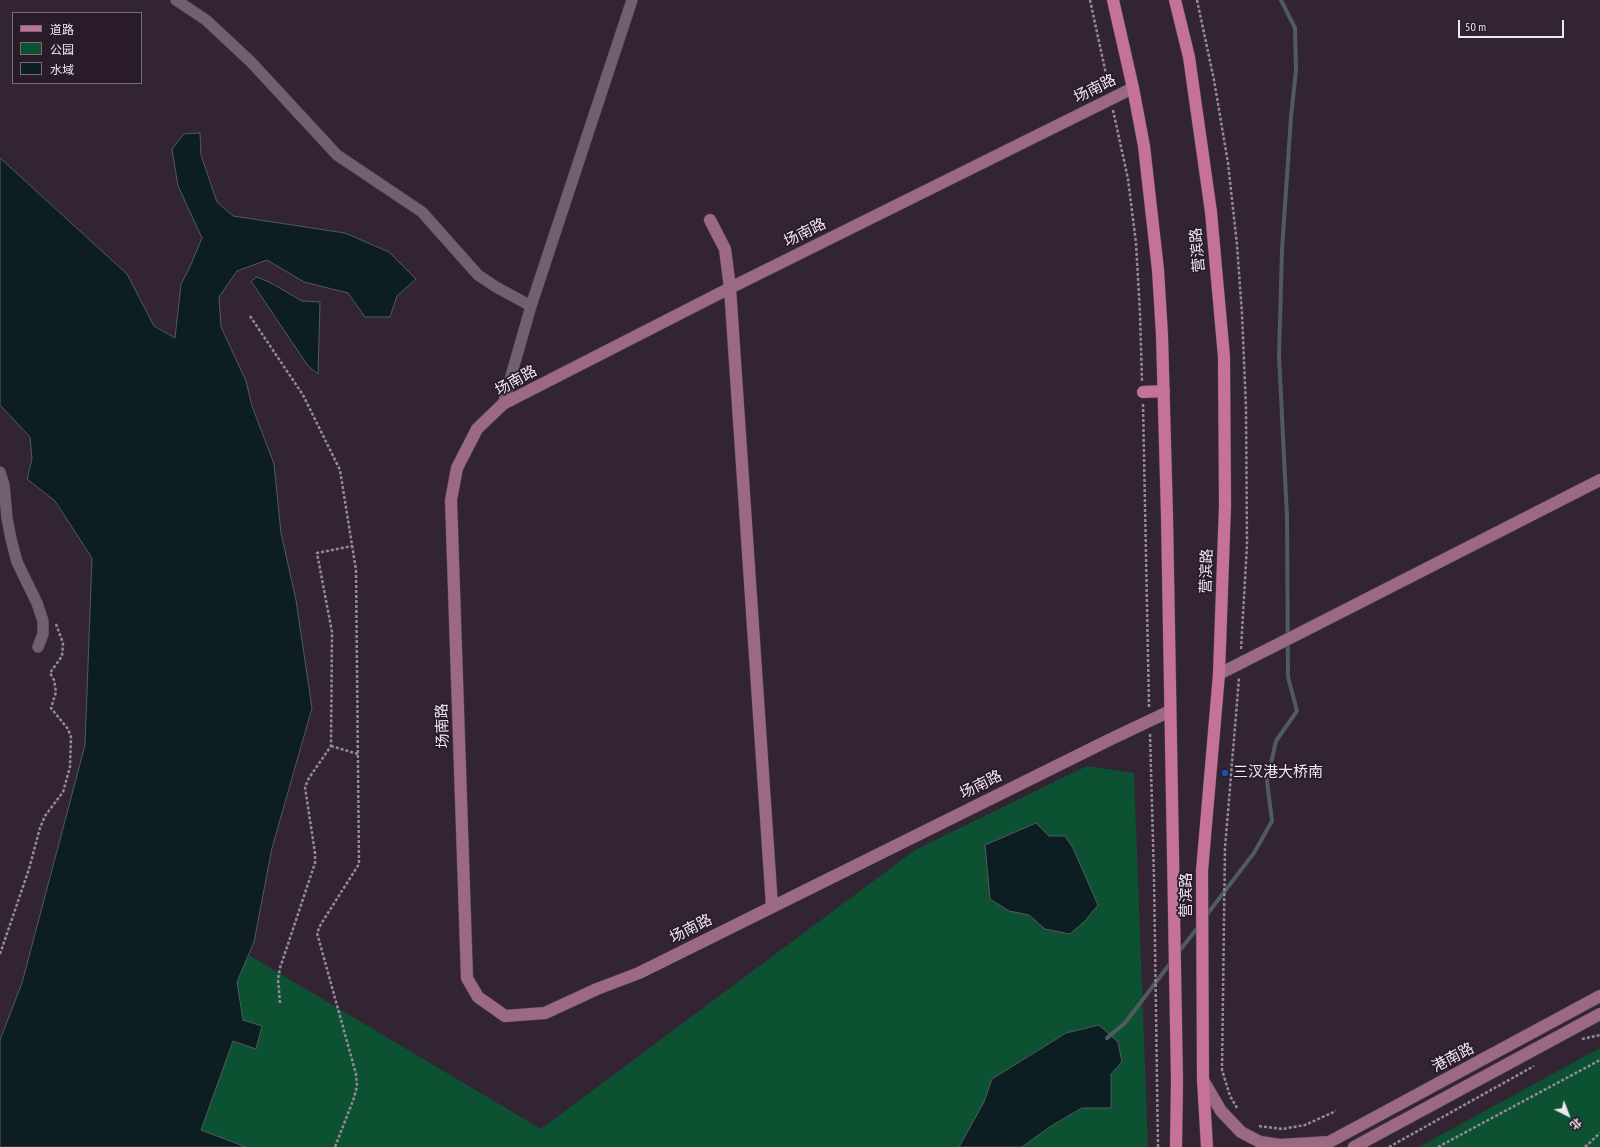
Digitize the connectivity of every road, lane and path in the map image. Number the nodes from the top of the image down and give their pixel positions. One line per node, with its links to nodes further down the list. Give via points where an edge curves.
1 (176, 0): 10 (street, via 206,20 251,62 337,155 422,212 478,275)
2 (632, 0): 10 (street)
3 (1090, 0): 7 (path)
4 (1113, 0): 6 (main road, 营滨路)
5 (1175, 0): 20 (main road, 营滨路, via 1189,57 1211,212 1224,358 1225,505)
6 (1133, 88): 7 (street, 场南路); 12 (main road, 营滨路, via 1153,217)
7 (1111, 99): 9 (street, 场南路); 13 (path, via 1128,179 1136,243)
8 (710, 220): 9 (street, via 725,249)
9 (730, 288): 14 (street, 场南路); 26 (street)
10 (531, 306): 14 (street)
11 (250, 316): 17 (path, via 303,395 340,470)
12 (1164, 391): 13 (main road); 21 (main road, 营滨路)
13 (1143, 392): 22 (path)
14 (503, 404): 26 (street, 场南路, via 477,429 457,468 451,500 467,978 478,997 505,1016 545,1012 639,972)
15 (0, 472): 19 (street, via 17,562 43,621 43,634)
16 (1600, 480): 20 (street)
17 (352, 546): 23 (path, via 317,553 332,632); 24 (path, via 356,570)
18 (54, 620): 27 (path, via 63,643 62,656 50,673 56,692 51,708 68,729 71,737 70,767 63,792 45,816 40,828)
19 (38, 647)
20 (1219, 674): 35 (main road, 营滨路, via 1202,871)
21 (1170, 711): 22 (street, 场南路); 43 (main road, 营滨路)
22 (1150, 721): 26 (street, 场南路); 42 (path)
23 (331, 746): 24 (path); 29 (path, via 305,787 315,862 280,968)
24 (358, 754): 41 (path, via 359,864 320,924 317,933 356,1074 354,1098)
25 (1225, 848): 36 (path, via 1222,1070 1230,1096)
26 (772, 906)
27 (0, 954)
28 (1600, 996): 40 (street, 港南路)
29 (280, 1003)
30 (1600, 1014): 45 (street, 港南路)
31 (1600, 1035): 32 (path)
32 (1582, 1039)
33 (1600, 1060): 47 (path)
34 (1541, 1062): 46 (path)
35 (1203, 1080): 40 (street, via 1221,1111 1241,1132 1260,1142); 44 (main road, 营滨路)
36 (1239, 1111)
37 (1336, 1111): 38 (path, via 1305,1125 1282,1129)
38 (1254, 1124)
39 (1600, 1133): 48 (path)
40 (1325, 1144)
41 (335, 1147)
42 (1158, 1147)
43 (1176, 1147)
44 (1207, 1147)
45 (1354, 1147)
46 (1390, 1147)
47 (1438, 1147)
48 (1585, 1147)

